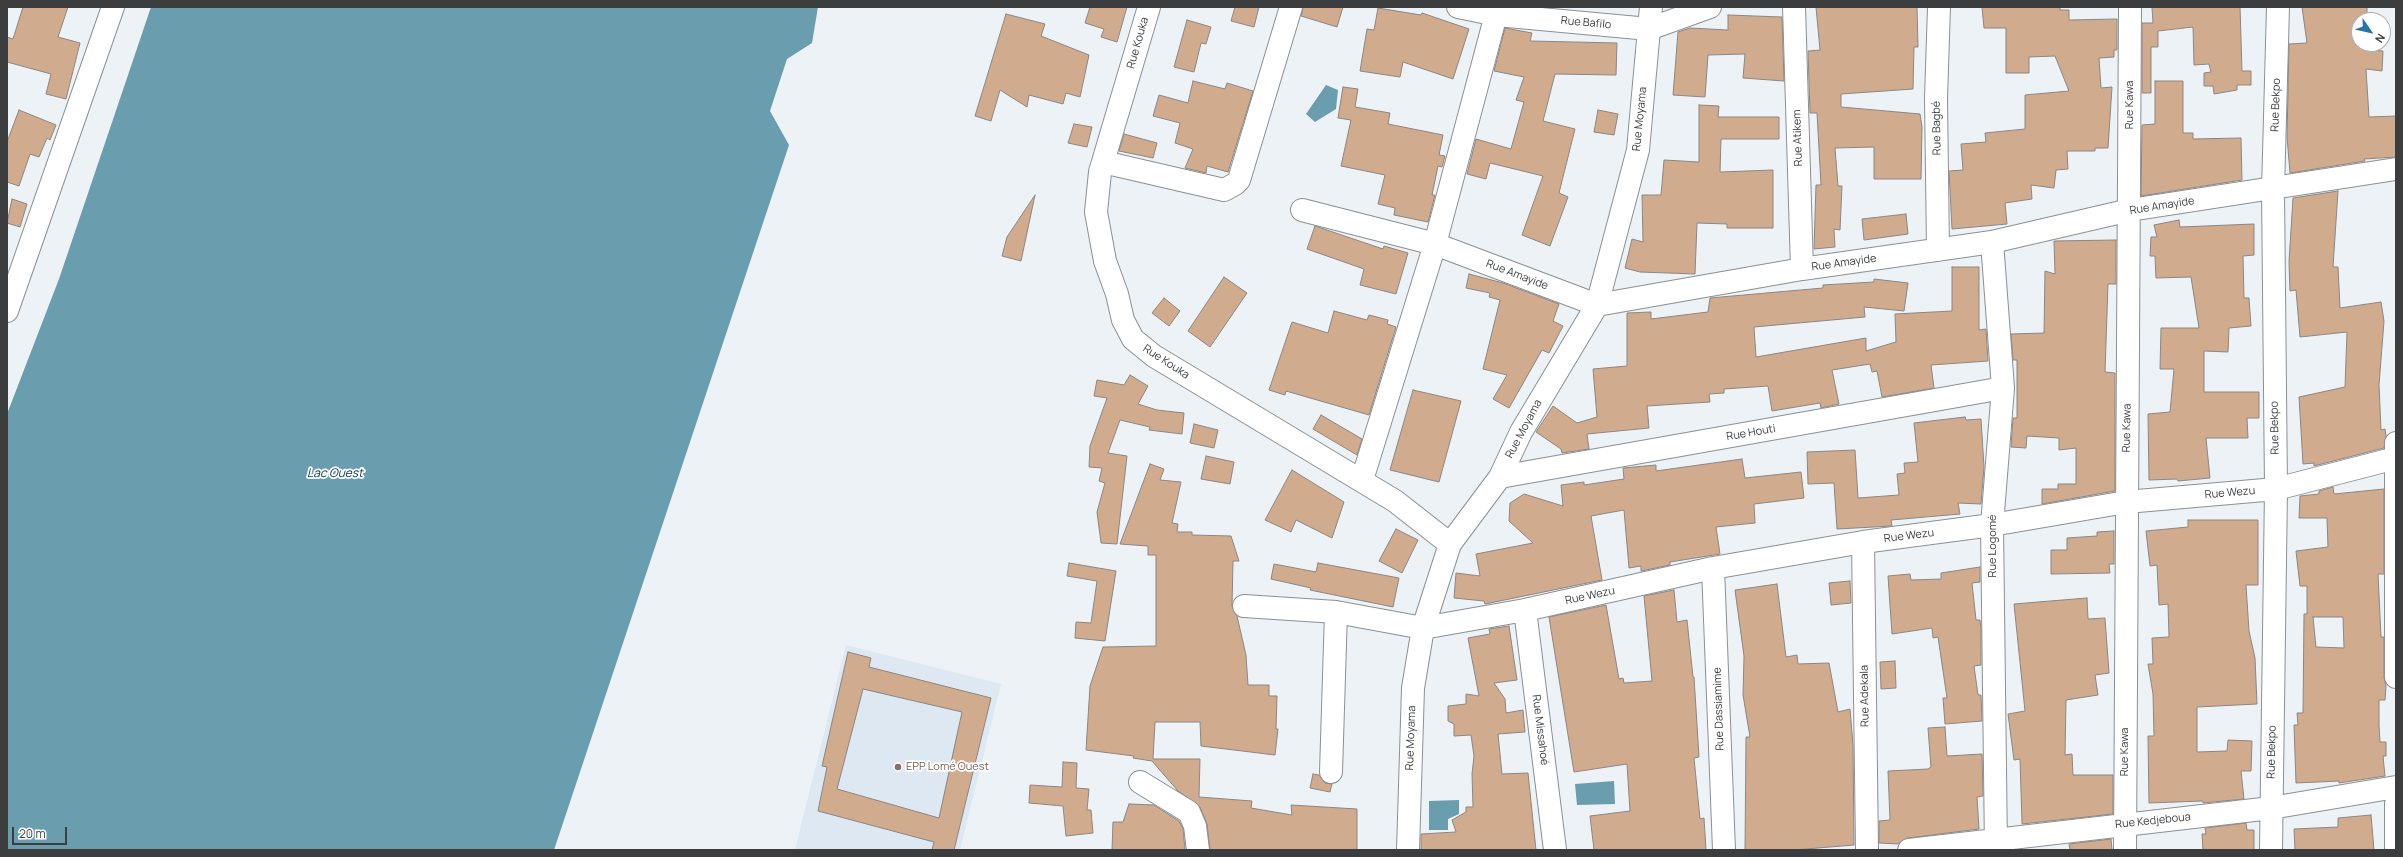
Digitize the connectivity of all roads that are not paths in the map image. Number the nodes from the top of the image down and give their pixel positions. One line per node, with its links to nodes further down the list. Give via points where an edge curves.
1 (113, 7): 23 (street)
2 (1149, 7): 13 (street, Rue Kouka)
3 (1290, 7): 13 (street, via 1239,180 1235,184 1224,190)
4 (1458, 7): 11 (street, Rue Bafilo)
5 (1651, 7): 12 (street, Rue Moyama)
6 (1710, 7): 12 (street, Rue Bafilo)
7 (1794, 7): 21 (street, Rue Atikem)
8 (1939, 7): 20 (street, Rue Bagbé, via 1936,98)
9 (2130, 7): 17 (street, Rue Kawa)
10 (2278, 7): 15 (street, Rue Bekpo)
11 (1498, 11): 12 (street, Rue Bafilo); 19 (street)
12 (1649, 29): 22 (street, Rue Moyama, via 1638,150)
13 (1103, 162): 28 (street, Rue Kouka, via 1097,198 1097,224 1123,320 1133,338 1154,356)
14 (2396, 169): 15 (street, Rue Amayide)
15 (2273, 190): 17 (street, Rue Amayide); 29 (street, Rue Bekpo)
16 (1302, 210): 19 (street, Rue Amayide)
17 (2130, 210): 18 (street, Rue Amayide); 30 (street, Rue Kawa)
18 (1992, 242): 20 (street, Rue Amayide); 24 (street, Rue Logomé)
19 (1435, 244): 22 (street, Rue Amayide); 28 (street)
20 (1938, 250): 21 (street, Rue Amayide)
21 (1802, 269): 22 (street, Rue Amayide)
22 (1598, 305): 27 (street, Rue Moyama, via 1521,432)
23 (7, 311)
24 (2002, 388): 27 (street, Rue Houti); 31 (street, Rue Logomé)
25 (2396, 443): 26 (street)
26 (2396, 458): 29 (street, Rue Wezu); 39 (street)
27 (1500, 477): 33 (street, Rue Moyama)
28 (1362, 480): 33 (street, Rue Kouka, via 1395,501)
29 (2276, 489): 30 (street, Rue Wezu); 44 (street, Rue Bekpo)
30 (2126, 502): 31 (street, Rue Wezu); 45 (street, Rue Kawa)
31 (1992, 525): 32 (street, Rue Wezu); 46 (street, Rue Logomé)
32 (1863, 542): 34 (street, Rue Wezu); 51 (street, Rue Adekala)
33 (1450, 544): 38 (street, Rue Moyama)
34 (1713, 568): 36 (street, Rue Wezu); 50 (street, Rue Dassiamime)
35 (1244, 606): 37 (street)
36 (1525, 610): 38 (street, Rue Wezu); 49 (street, Rue Missahoé)
37 (1336, 612): 38 (street); 40 (street)
38 (1423, 628): 48 (street, Rue Moyama, via 1413,688)
39 (2396, 677)
40 (1331, 772)
41 (1140, 782): 47 (street, via 1189,812 1195,826)
42 (2396, 787): 44 (street, Rue Kedjeboua)
43 (2396, 804): 55 (street)
44 (2271, 808): 45 (street, Rue Kedjeboua); 54 (street, Rue Bekpo)
45 (2125, 824): 46 (street, Rue Kedjeboua); 53 (street, Rue Kawa)
46 (1996, 845): 52 (street, Rue Kedjeboua)
47 (1198, 850)
48 (1408, 850)
49 (1555, 850)
50 (1724, 850)
51 (1867, 850)
52 (1909, 850)
53 (2125, 850)
54 (2271, 850)
55 (2396, 850)

